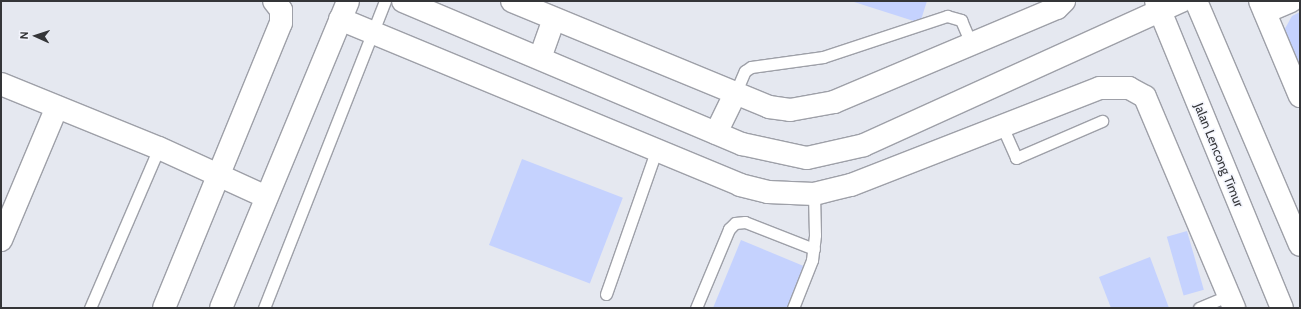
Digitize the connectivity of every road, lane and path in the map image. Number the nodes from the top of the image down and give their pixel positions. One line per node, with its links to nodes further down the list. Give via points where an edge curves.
1 (274, 1): 26 (main road, via 281,10 281,24)
2 (385, 1): 14 (lane)
3 (403, 1): 16 (main road)
4 (512, 1): 9 (main road)
5 (1064, 1): 15 (main road, via 1057,8)
6 (1182, 1): 10 (main road)
7 (1196, 1): 30 (main road)
8 (1291, 1): 11 (main road)
9 (535, 6): 13 (main road)
10 (1158, 6): 23 (main road, via 864,146 807,158 742,144); 41 (main road, Jalan Lencong Timur)
11 (1262, 6): 19 (main road)
12 (344, 10): 14 (main road); 28 (main road)
13 (554, 19): 16 (main road); 18 (main road)
14 (373, 33): 25 (main road); 37 (lane)
15 (971, 44): 18 (main road, via 834,102 812,108 790,110 769,107); 18 (lane, via 961,20 947,16 824,57 751,67 745,70)
16 (540, 58): 23 (main road)
17 (1, 84): 20 (main road)
18 (734, 94): 23 (main road)
19 (1300, 96)
20 (57, 107): 24 (main road); 29 (main road)
21 (1102, 121): 22 (lane, via 1016,158)
22 (1002, 126): 27 (main road, via 851,185); 33 (main road, via 1100,88 1121,86 1139,91 1145,97)
23 (716, 133)
24 (159, 148): 26 (main road); 34 (lane)
25 (656, 151): 27 (main road, via 740,185 768,192); 32 (lane)
26 (218, 177): 28 (main road); 35 (main road)
27 (814, 194): 31 (lane)
28 (266, 197): 36 (main road)
29 (1, 240)
30 (1300, 245)
31 (814, 249): 38 (lane, via 745,222 735,223 729,229); 39 (lane)
32 (606, 294)
33 (1232, 301): 40 (lane)
34 (90, 308)
35 (164, 308)
36 (220, 308)
37 (264, 308)
38 (696, 308)
39 (793, 308)
40 (1199, 308)
41 (1282, 308)

